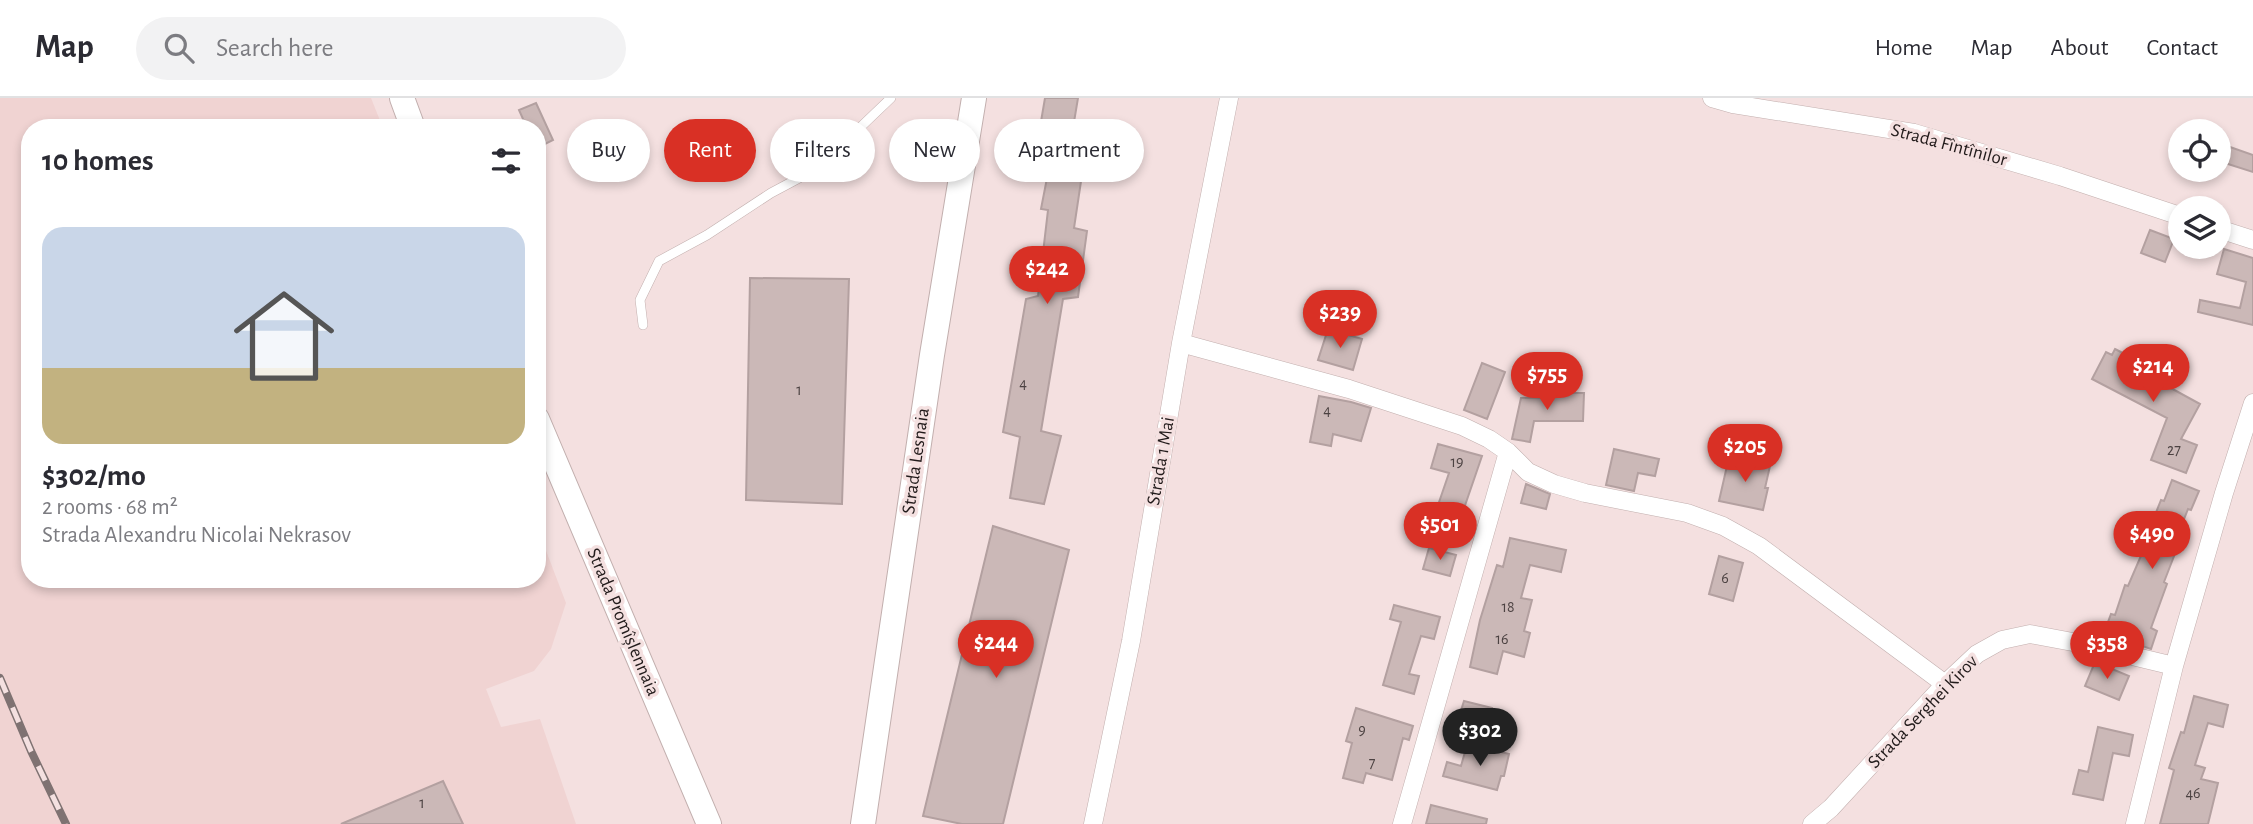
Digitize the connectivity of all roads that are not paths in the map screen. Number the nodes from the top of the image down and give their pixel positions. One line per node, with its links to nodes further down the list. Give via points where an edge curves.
1 (402, 98): 7 (street)
2 (891, 98): 11 (lane, via 801,177 659,261 640,300)
3 (974, 98): 19 (street, Strada Lesnaia)
4 (1229, 98): 12 (street, Strada 1 Mai)
5 (1712, 98): 6 (street, Strada Fîntînilor)
6 (1741, 101): 8 (street, Strada Fîntînilor, via 1914,133)
7 (410, 119)
8 (2168, 212)
9 (2231, 233): 10 (street)
10 (2253, 240)
11 (643, 325)
12 (1181, 342): 15 (street, via 1462,426); 20 (street, Strada 1 Mai, via 1130,641)
13 (2253, 403): 16 (street)
14 (546, 440): 18 (street, Strada Promîșlennaia)
15 (1508, 452): 17 (street, via 1528,472 1554,484 1687,513 1723,526 1759,546); 21 (street)
16 (2174, 666): 17 (street, Strada Serghei Kirov, via 2030,635 2002,640 1977,654); 23 (street)
17 (1945, 684): 22 (street, Strada Serghei Kirov)
18 (709, 824)
19 (863, 824)
20 (1093, 824)
21 (1402, 824)
22 (1812, 824)
23 (2135, 824)

